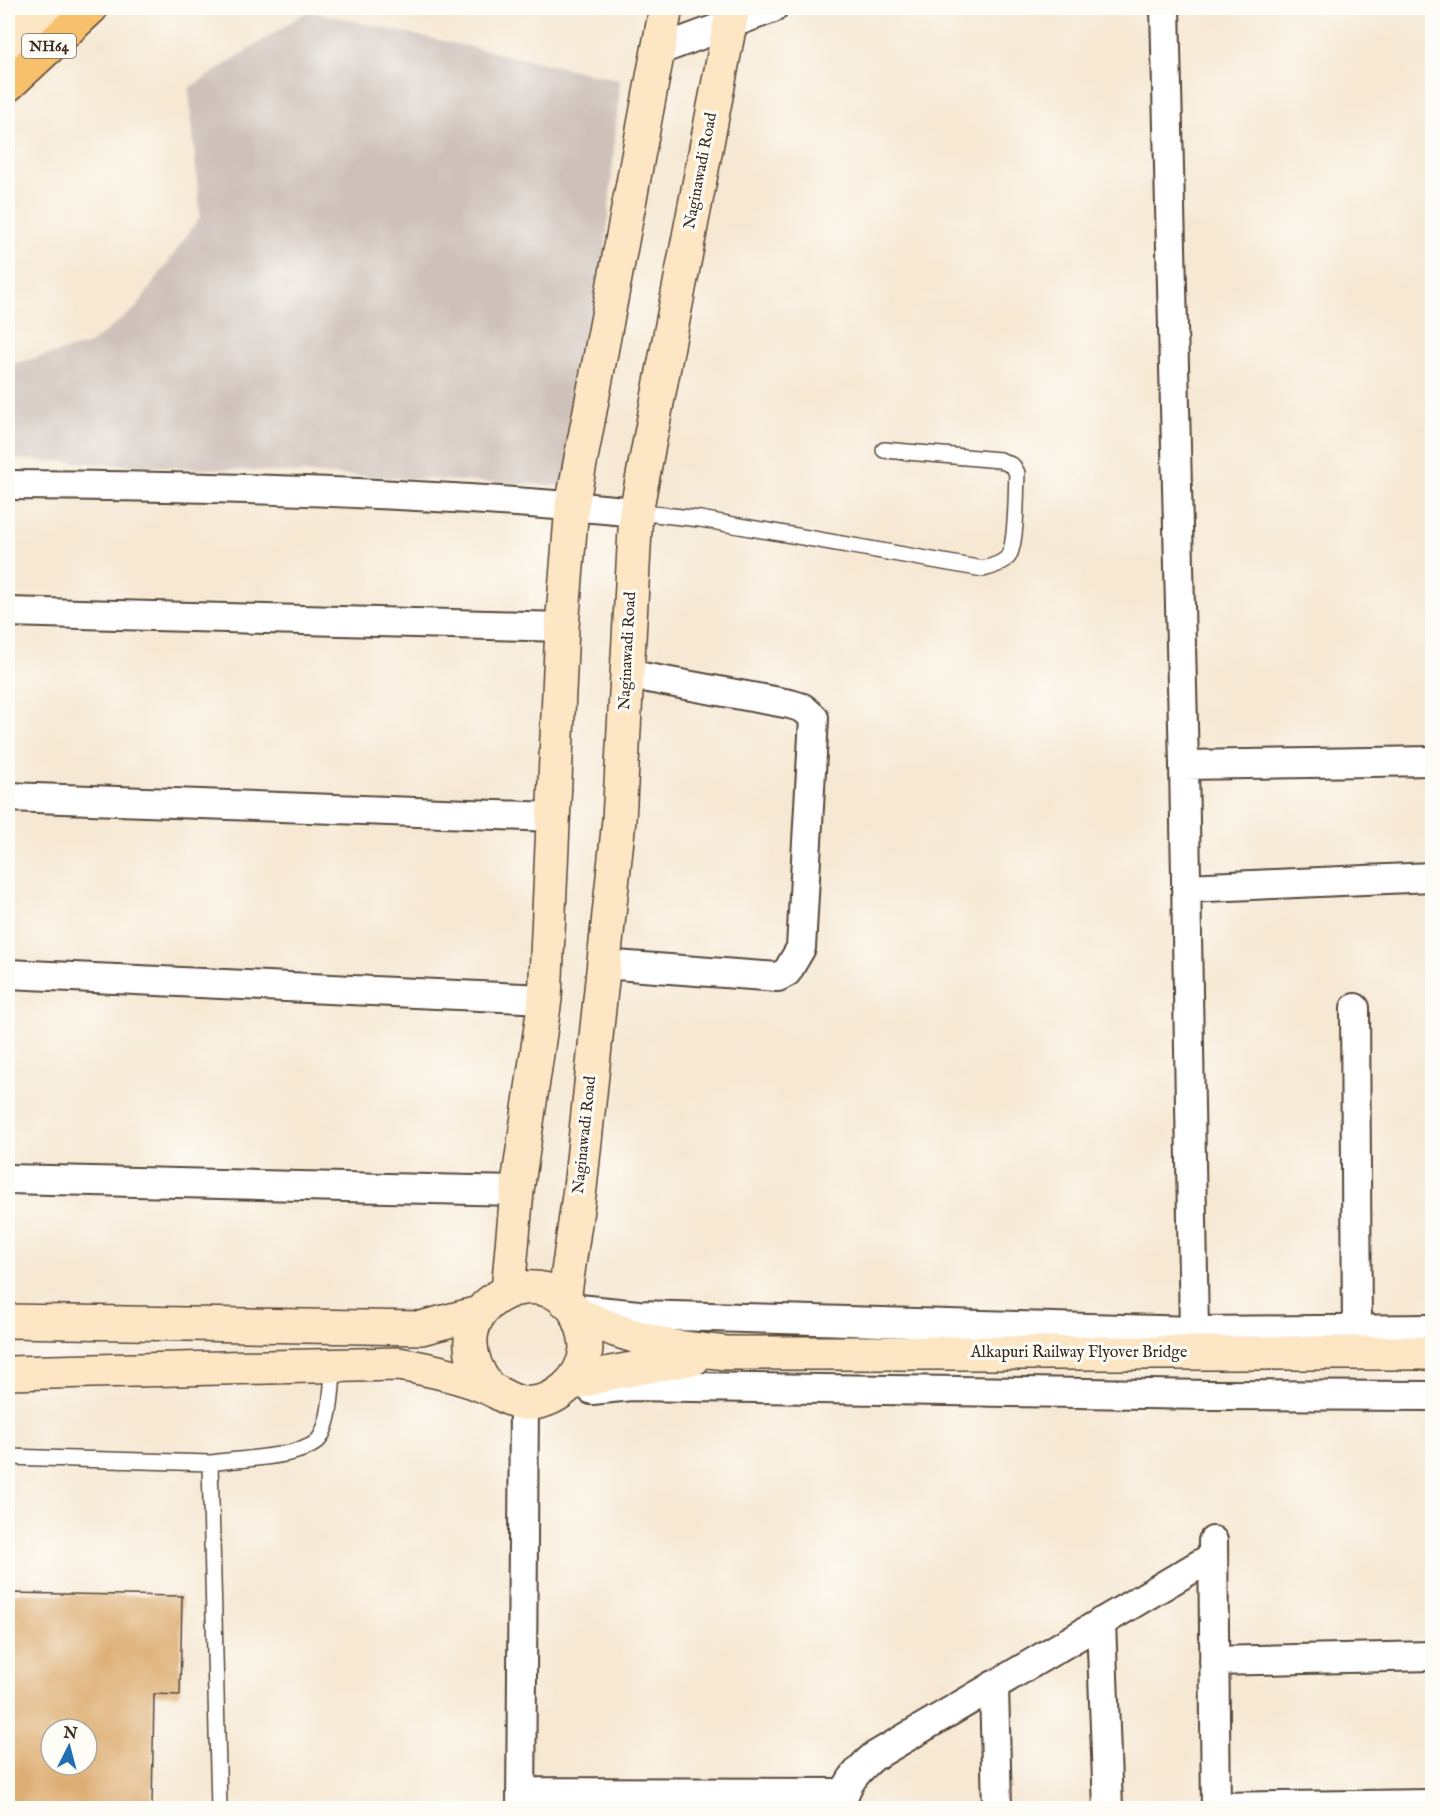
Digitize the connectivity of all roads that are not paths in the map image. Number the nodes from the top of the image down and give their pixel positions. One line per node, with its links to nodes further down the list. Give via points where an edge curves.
1 (19, 8): 8 (street)
2 (59, 8): 10 (street)
3 (91, 8): 11 (highway, NH64)
4 (666, 8): 9 (street)
5 (773, 8): 7 (street)
6 (1165, 8): 20 (street)
7 (731, 16): 9 (street); 15 (street, Naginawadi Road)
8 (8, 19)
9 (657, 51): 14 (street)
10 (8, 56)
11 (8, 85)
12 (884, 450): 15 (lane, via 1000,460 1013,466 1017,473 1008,556 983,569 700,519)
13 (8, 485): 14 (street, via 204,486)
14 (572, 506): 15 (street); 17 (street)
15 (636, 512): 18 (street, Naginawadi Road)
16 (8, 612): 17 (street)
17 (562, 627): 22 (street)
18 (626, 674): 25 (street, Naginawadi Road, via 619,820); 25 (street, via 790,704 803,708 814,718 801,948 788,972 778,977)
19 (1432, 761): 20 (street)
20 (1184, 765): 24 (street)
21 (8, 797): 22 (street)
22 (553, 817): 27 (street)
23 (1432, 877): 24 (street)
24 (1186, 888): 37 (street)
25 (602, 964): 32 (street, Naginawadi Road)
26 (8, 974): 27 (street)
27 (545, 999): 30 (street)
28 (1355, 1008): 36 (street)
29 (8, 1179): 30 (street)
30 (517, 1191): 31 (street)
31 (507, 1291): 32 (street, via 531,1287 549,1291); 33 (street)
32 (571, 1307): 37 (street, via 638,1315); 38 (street, Alkapuri Railway Flyover Bridge, via 615,1330 666,1346); 43 (street, via 584,1331 586,1349 582,1366)
33 (479, 1313): 34 (street, via 421,1328); 42 (street, via 471,1332 470,1352 476,1371)
34 (8, 1321)
35 (1432, 1329): 36 (street)
36 (1357, 1330): 37 (street)
37 (1194, 1331)
38 (726, 1353): 39 (street, Alkapuri Railway Flyover Bridge); 43 (street, Alkapuri Railway Flyover Bridge, via 610,1373)
39 (1432, 1353)
40 (334, 1365): 41 (street); 42 (street, via 398,1364 438,1371); 47 (lane, via 326,1426 319,1440 303,1451)
41 (8, 1373)
42 (488, 1387): 45 (street, via 504,1398)
43 (565, 1389): 44 (street, via 631,1386); 45 (street, via 542,1401)
44 (1432, 1396)
45 (524, 1403): 52 (street)
46 (8, 1457): 47 (lane)
47 (210, 1462): 56 (lane)
48 (1101, 1622): 50 (street, via 1212,1548); 51 (street); 58 (street)
49 (1432, 1656): 50 (street)
50 (1214, 1661): 55 (street)
51 (993, 1685): 53 (street, via 873,1757 855,1773); 57 (street)
52 (521, 1800): 53 (street)
53 (842, 1801)
54 (1432, 1804): 55 (street)
55 (1216, 1808)
56 (219, 1809)
57 (997, 1809)
58 (1108, 1809)

